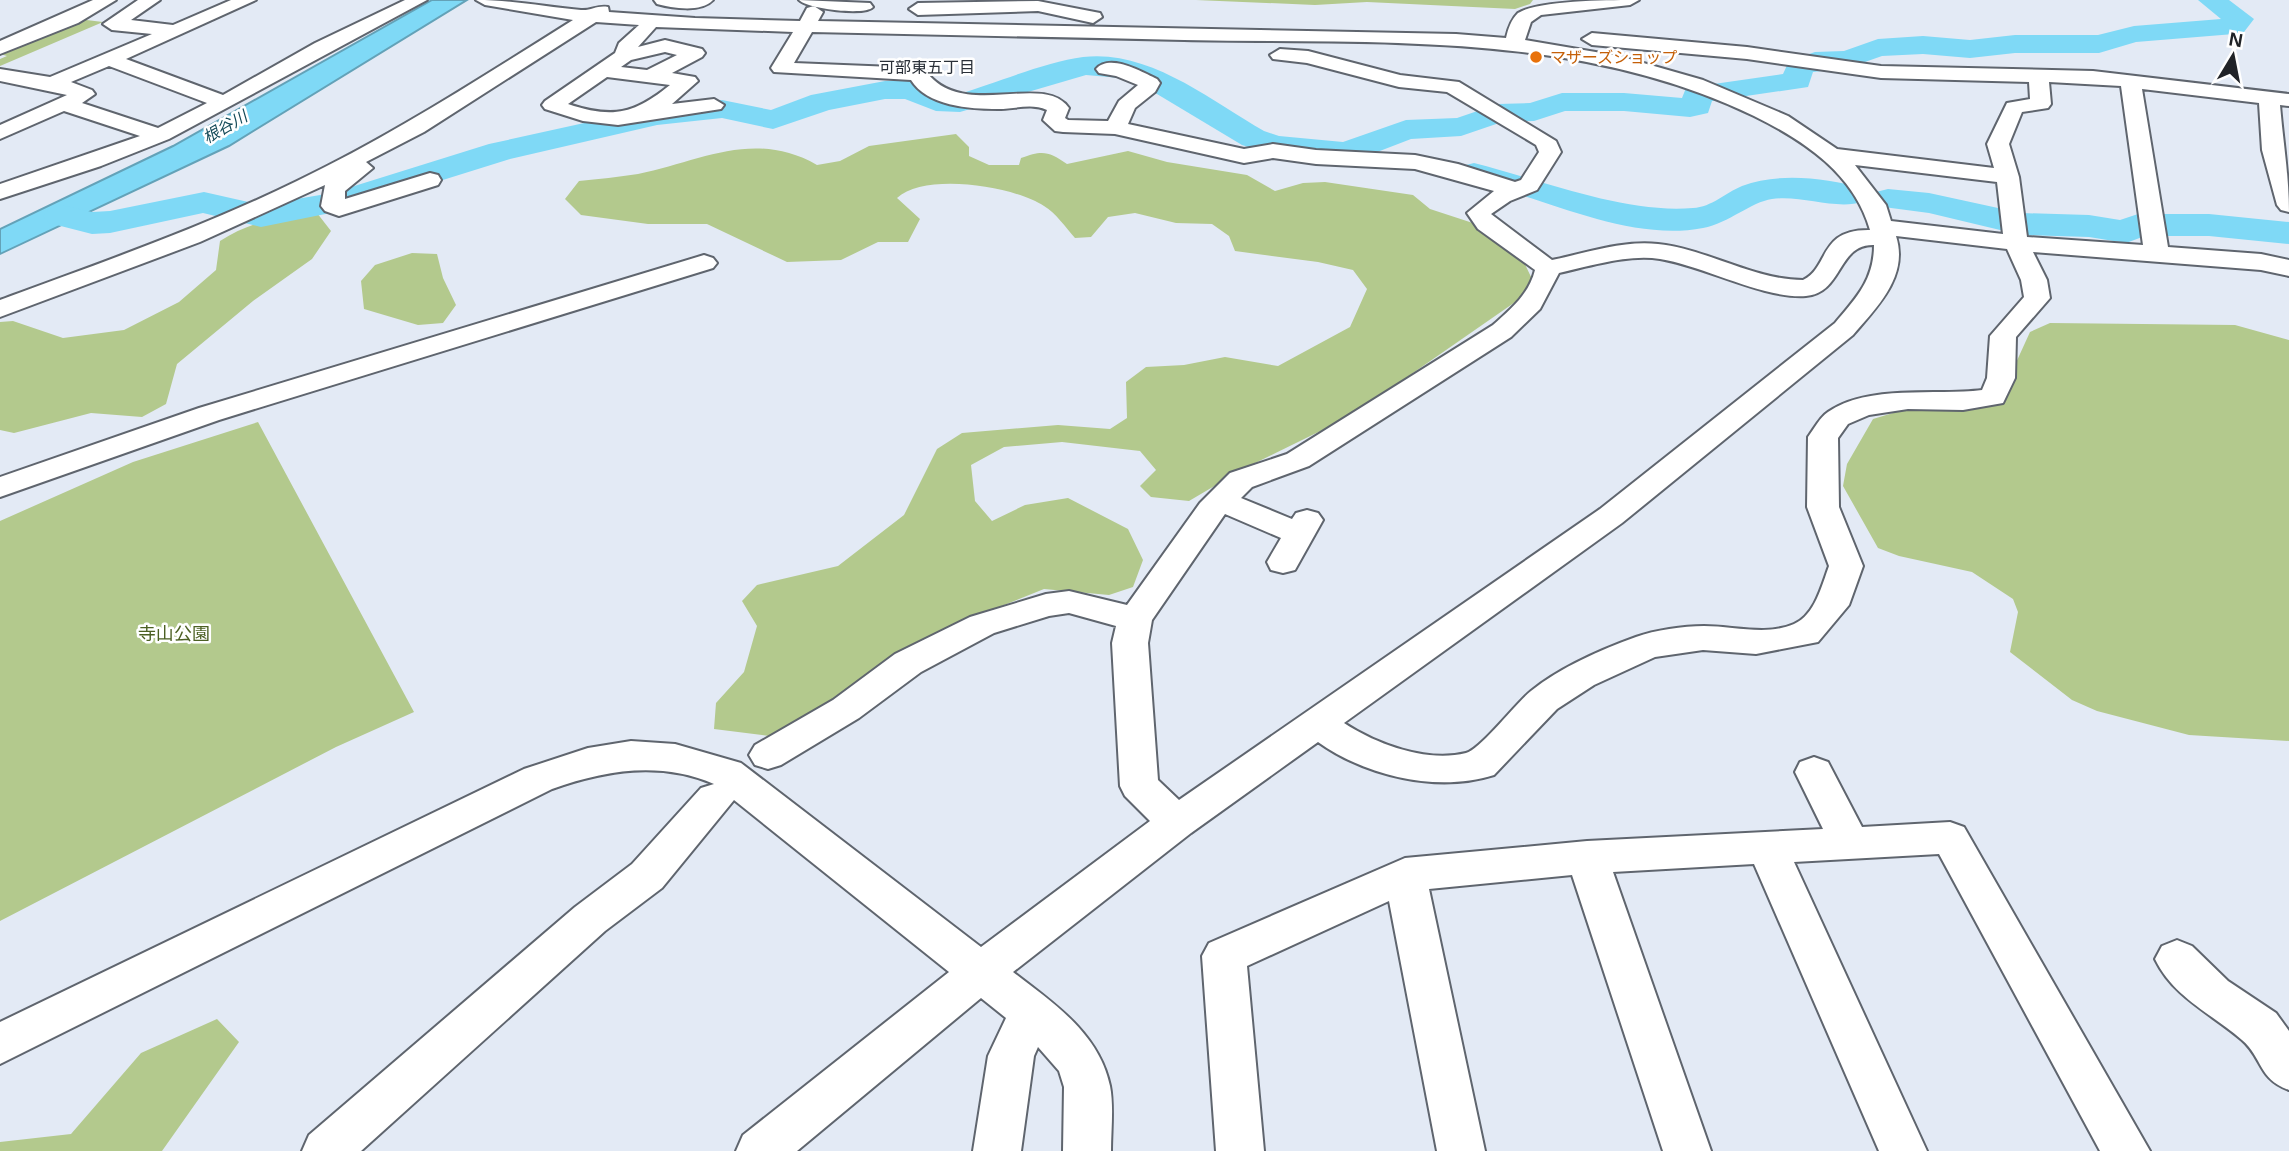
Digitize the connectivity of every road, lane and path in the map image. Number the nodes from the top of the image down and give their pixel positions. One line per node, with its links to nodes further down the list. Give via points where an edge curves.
1 (107, 0): 20 (street)
2 (152, 0): 14 (street, via 112,24)
3 (247, 0): 14 (street)
4 (385, 0): 12 (street)
5 (418, 0): 35 (street)
6 (485, 0): 13 (street)
7 (613, 0): 13 (street)
8 (704, 0): 11 (street)
9 (1630, 0): 18 (street, via 1528,14 1518,26)
10 (813, 2): 15 (street); 16 (street, via 883,9 1038,6 1120,23)
11 (662, 12): 21 (street, via 626,47)
12 (360, 13)
13 (584, 16): 15 (street); 32 (street)
14 (175, 30): 23 (street)
15 (804, 30): 16 (street); 19 (street); 26 (street, via 781,68)
16 (1131, 33): 17 (street); 22 (street, via 1175,46)
17 (1423, 39): 18 (street); 22 (street, via 1420,46)
18 (1516, 39): 29 (street, via 1699,48 1903,73); 43 (street, via 1702,87 1761,111)
19 (852, 43): 26 (street); 27 (street, via 914,36)
20 (0, 48)
21 (624, 56): 25 (street); 30 (street, via 665,46 695,53)
22 (1308, 57): 46 (street, via 1399,81 1452,86 1550,147)
23 (108, 59): 33 (street); 35 (street)
24 (1106, 69): 40 (street, via 1150,83 1126,105)
25 (601, 70): 30 (street); 38 (street, via 586,86 552,105)
26 (836, 70): 27 (street)
27 (894, 73): 40 (street, via 918,75 941,96 997,103 1040,99 1059,108 1054,120 1063,125)
28 (0, 75): 33 (street)
29 (2038, 75): 31 (street); 44 (street, via 2041,104 2014,107 1998,144)
30 (650, 76): 38 (street); 39 (street, via 688,81)
31 (2130, 80): 34 (street); 51 (street)
32 (484, 82): 45 (street, via 466,104 441,123 346,178 334,188 332,203 338,209); 55 (street, via 374,152 254,209)
33 (52, 83): 36 (street, via 85,94)
34 (2279, 100): 48 (street, via 2273,150)
35 (225, 103): 42 (street)
36 (63, 104): 41 (street); 42 (street)
37 (714, 105): 39 (street)
38 (588, 114): 39 (street, via 624,119)
39 (640, 115)
40 (1115, 128): 46 (street, via 1244,156 1273,151 1316,158 1415,162)
41 (0, 133)
42 (159, 135): 47 (street, via 111,156)
43 (1832, 155): 44 (street); 50 (street, via 1877,208)
44 (2008, 177): 49 (street)
45 (430, 180)
46 (1521, 187): 53 (street, via 1479,213 1486,224)
47 (0, 192)
48 (2289, 205)
49 (2015, 230): 50 (street); 51 (street); 60 (street, via 2037,298 2003,336 2001,378 1993,397 1908,400 1863,408 1838,418 1823,437 1823,507 1846,566 1832,605 1806,634 1756,642 1703,638 1648,646 1581,676 1544,700 1480,765 1447,770 1402,763 1352,747)
50 (1885, 232): 53 (street, via 1862,235 1840,246 1819,280 1808,288 1639,249); 60 (street, via 1882,278 1867,303 1843,328 1611,516)
51 (2158, 255): 54 (street)
52 (704, 263): 56 (street, via 209,414)
53 (1548, 268): 57 (street, via 1546,280 1527,309 1502,331 1298,460 1241,480)
54 (2289, 268)
55 (0, 309)
56 (0, 488)
57 (1220, 501): 58 (street, via 1303,527); 59 (street)
58 (1283, 562)
59 (1135, 619): 61 (street, via 1069,603 1046,605 982,625 908,663 846,709); 64 (street, via 1130,643 1139,786)
60 (1319, 724): 64 (street)
61 (768, 755)
62 (1814, 772): 65 (street)
63 (715, 799): 74 (street, via 647,876 590,919)
64 (1177, 822): 70 (street)
65 (1850, 842): 66 (street); 82 (street, via 1950,838)
66 (1766, 846): 67 (street); 81 (street)
67 (1587, 857): 68 (street); 80 (street)
68 (1405, 875): 78 (street, via 1224,956); 79 (street)
69 (2177, 959): 73 (street, via 2212,995 2260,1027)
70 (980, 974): 71 (street); 72 (street, via 727,773 685,758 643,754 589,761 538,779); 75 (street)
71 (1031, 1014): 76 (street, via 1011,1056); 77 (street, via 1079,1060 1087,1087)
72 (0, 1044)
73 (2289, 1069)
74 (326, 1151)
75 (761, 1151)
76 (997, 1151)
77 (1087, 1151)
78 (1240, 1151)
79 (1461, 1151)
80 (1687, 1151)
81 (1903, 1151)
82 (2126, 1151)

